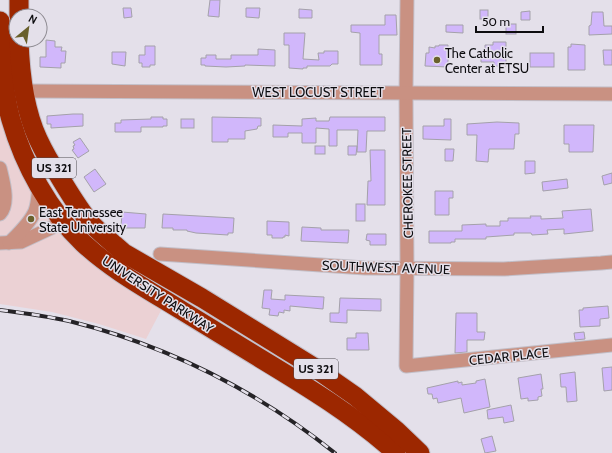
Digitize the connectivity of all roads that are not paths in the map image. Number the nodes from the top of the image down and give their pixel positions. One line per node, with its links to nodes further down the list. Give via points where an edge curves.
1 (407, 0): 5 (street, CHEROKEE STREET)
2 (0, 21): 4 (highway, UNIVERSITY PARKWAY / US 321)
3 (19, 48): 4 (highway, UNIVERSITY PARKWAY / US 321, via 20,73)
4 (10, 91): 5 (street, WEST LOCUST STREET); 8 (highway, UNIVERSITY PARKWAY / US 321, via 11,119 18,141); 9 (highway, UNIVERSITY PARKWAY / US 321, via 46,156)
5 (406, 93): 6 (street, WEST LOCUST STREET); 15 (street, CHEROKEE STREET)
6 (612, 94)
7 (0, 168): 10 (street, via 5,203)
8 (39, 186): 11 (highway, UNIVERSITY PARKWAY / US 321); 12 (street, via 32,216)
9 (80, 209): 11 (highway); 16 (highway, UNIVERSITY PARKWAY / US 321, via 100,232 124,253)
10 (0, 214)
11 (64, 222): 12 (street, via 21,242); 18 (highway, UNIVERSITY PARKWAY / US 321, via 83,242 117,270)
12 (5, 243)
13 (160, 254): 15 (street, SOUTHWEST AVENUE, via 315,265)
14 (612, 262): 15 (street, SOUTHWEST AVENUE, via 504,269)
15 (407, 268): 19 (street, CHEROKEE STREET)
16 (269, 339): 18 (highway); 21 (highway, UNIVERSITY PARKWAY / US 321, via 356,396)
17 (612, 345): 19 (street, CEDAR PLACE)
18 (258, 357): 20 (highway, UNIVERSITY PARKWAY / US 321, via 354,417)
19 (406, 366)
20 (396, 453)
21 (420, 453)

